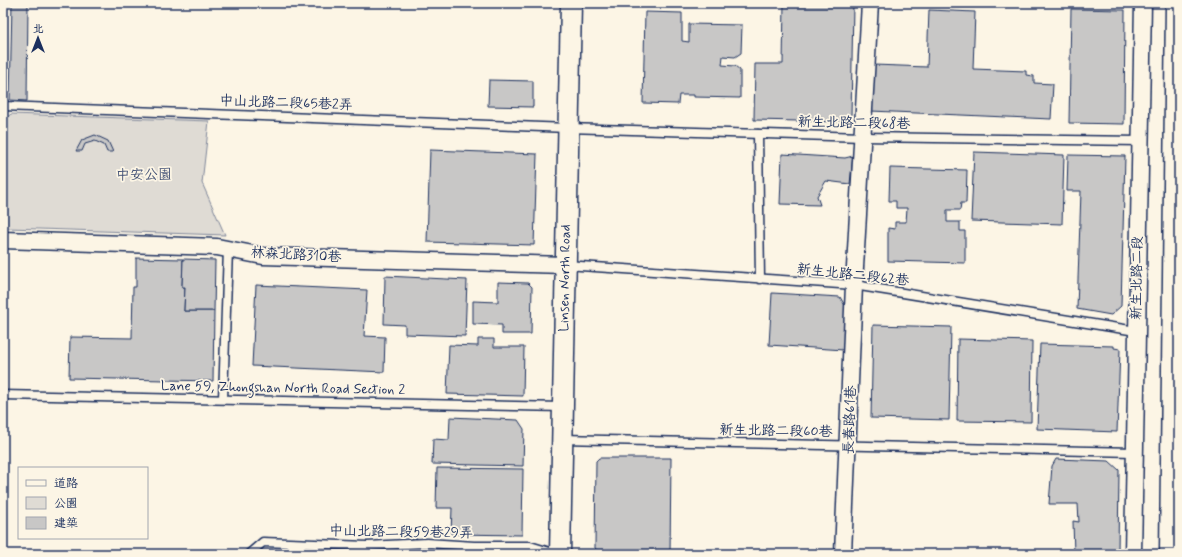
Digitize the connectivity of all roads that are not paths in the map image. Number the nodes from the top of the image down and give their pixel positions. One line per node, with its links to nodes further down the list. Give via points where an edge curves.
1 (571, 3): 6 (street, Linsen North Road)
2 (870, 3): 8 (street, 長春路61巷)
3 (1143, 3): 9 (street, 新生北路二段)
4 (1176, 3): 16 (street)
5 (3, 106): 6 (lane, 中山北路二段65巷2弄)
6 (568, 128): 7 (lane, 新生北路二段68巷); 12 (street, Linsen North Road)
7 (758, 134): 8 (lane, 新生北路二段68巷); 13 (lane)
8 (863, 136): 9 (lane, 新生北路二段68巷); 14 (street, 長春路61巷)
9 (1140, 141): 15 (street, 新生北路二段)
10 (3, 240): 11 (street, 林森北路310巷)
11 (228, 249): 12 (street, 林森北路310巷, via 263,256); 18 (lane)
12 (565, 265): 13 (lane, 新生北路二段62巷); 19 (street, Linsen North Road)
13 (760, 279): 14 (lane, 新生北路二段62巷)
14 (854, 285): 15 (lane, 新生北路二段62巷); 21 (street, 長春路61巷)
15 (1136, 331): 22 (street, 新生北路二段)
16 (1175, 350): 28 (street)
17 (3, 395): 18 (lane, Lane 59, Zhongshan North Road Section 2)
18 (223, 400): 19 (lane, Lane 59, Zhongshan North Road Section 2)
19 (562, 407): 20 (street, Linsen North Road)
20 (562, 439): 21 (lane, 新生北路二段60巷); 25 (street, Linsen North Road)
21 (849, 446): 22 (lane, 新生北路二段60巷); 26 (street, 長春路61巷)
22 (1134, 452): 27 (street, 新生北路二段)
23 (249, 554): 24 (lane, 中山北路二段59巷29弄, via 263,542 366,546 427,543 530,546)
24 (556, 554)
25 (560, 554)
26 (843, 554)
27 (1132, 554)
28 (1170, 554)

